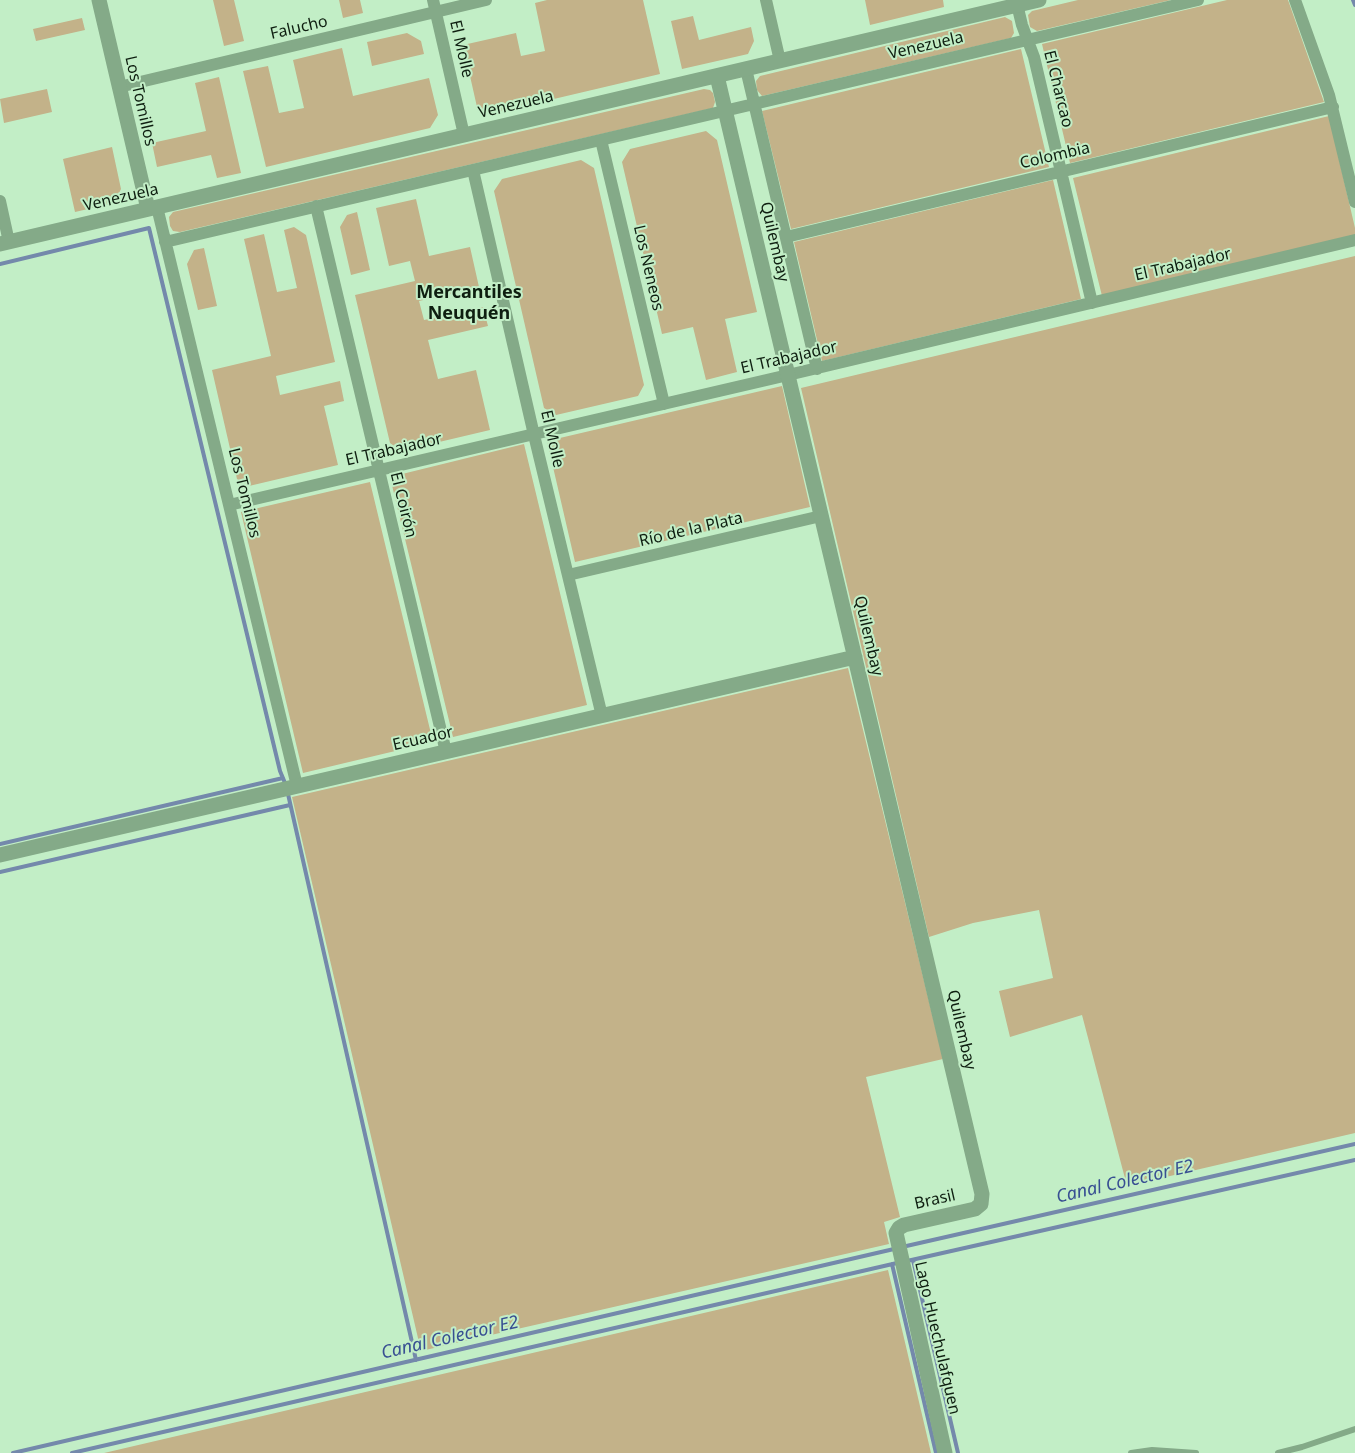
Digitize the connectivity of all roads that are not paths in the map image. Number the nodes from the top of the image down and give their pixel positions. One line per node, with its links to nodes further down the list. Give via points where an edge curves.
1 (99, 0): 13 (street, Los Tomillos)
2 (486, 0): 8 (street, Falucho)
3 (766, 0): 10 (street)
4 (1039, 0): 7 (street, Venezuela)
5 (1198, 0): 9 (street, Venezuela)
6 (1295, 0): 15 (street)
7 (1017, 3): 9 (street, El Charcao); 10 (street, Venezuela)
8 (434, 6): 13 (street, Falucho); 17 (street, El Molle)
9 (1028, 40): 14 (street, Venezuela); 20 (street, El Charcao)
10 (780, 61): 11 (street, Venezuela)
11 (746, 69): 12 (street, Venezuela); 14 (street, Quilembay)
12 (717, 76): 16 (street, Quilembay); 17 (street, Venezuela)
13 (119, 87): 24 (street, Los Tomillos)
14 (754, 104): 16 (street, Venezuela); 25 (street, Quilembay)
15 (1333, 107): 20 (street, Colombia); 22 (street)
16 (725, 111): 18 (street, Venezuela); 31 (street, Quilembay)
17 (464, 135): 24 (street, Venezuela)
18 (601, 140): 19 (street, Venezuela); 32 (street, Los Neneos)
19 (473, 170): 23 (street, Venezuela); 33 (street, El Molle)
20 (1061, 172): 25 (street, Colombia); 29 (street, El Charcao)
21 (0, 201): 28 (street)
22 (1355, 202)
23 (316, 206): 27 (street, Venezuela); 34 (street, El Coirón)
24 (152, 208): 27 (street, Los Tomillos); 28 (street, Venezuela)
25 (786, 237): 30 (street, Quilembay)
26 (1355, 240): 29 (street, El Trabajador)
27 (165, 242): 35 (street, Los Tomillos)
28 (5, 243)
29 (1092, 303): 30 (street, El Trabajador)
30 (817, 368): 31 (street, El Trabajador)
31 (788, 376): 32 (street, El Trabajador); 36 (street, Quilembay)
32 (664, 404): 33 (street, El Trabajador)
33 (534, 434): 34 (street, El Trabajador); 37 (street, El Molle)
34 (378, 471): 35 (street, El Trabajador); 40 (street, El Coirón)
35 (229, 505): 41 (street, Los Tomillos)
36 (821, 516): 37 (street, Río de la Plata); 38 (street, Quilembay)
37 (568, 575): 39 (street, El Molle)
38 (855, 657): 39 (street, Ecuador); 43 (street, Quilembay, via 982,1194)
39 (602, 716): 40 (street, Ecuador)
40 (446, 752): 41 (street, Ecuador)
41 (297, 786): 42 (street, Ecuador)
42 (0, 855)
43 (981, 1204): 44 (street, Brasil, via 972,1210 904,1225)
44 (896, 1230): 46 (street, Lago Huechulafquen)
45 (1355, 1429): 49 (lane)
46 (945, 1453)
47 (1131, 1453): 48 (lane, via 1152,1450)
48 (1196, 1453)
49 (1278, 1453)

